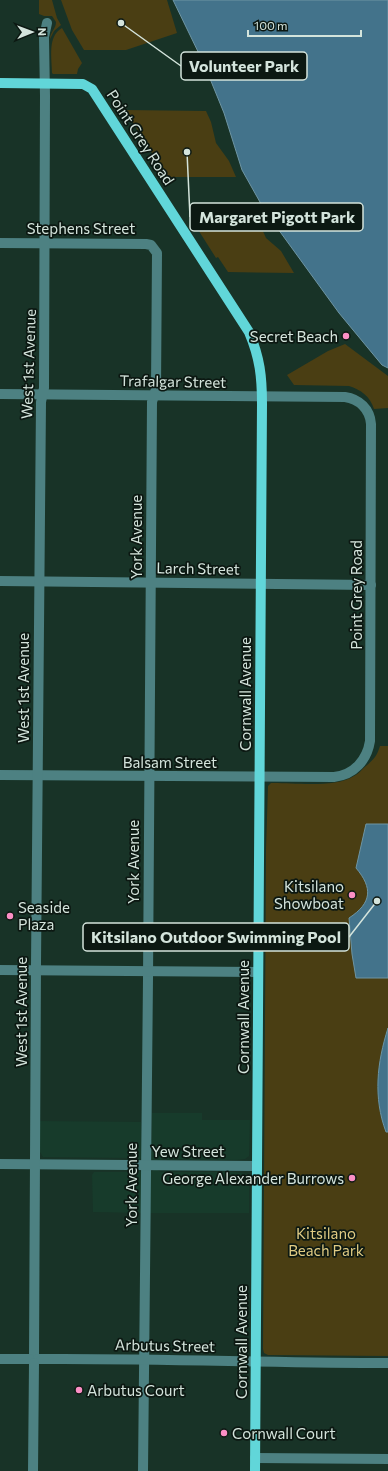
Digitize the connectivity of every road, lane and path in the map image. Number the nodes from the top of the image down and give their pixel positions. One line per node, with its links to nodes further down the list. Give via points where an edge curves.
1 (47, 23): 3 (street, West 1st Avenue, via 44,37)
2 (0, 83): 3 (main road)
3 (45, 84): 5 (street, West 1st Avenue); 10 (main road, Point Grey Road, via 88,86 96,94 249,332 259,362)
4 (0, 243): 5 (street, Stephens Street)
5 (45, 243): 6 (street, Stephens Street, via 146,244 151,245); 8 (street, West 1st Avenue)
6 (157, 253): 9 (street, York Avenue)
7 (0, 394): 8 (street, Trafalgar Street)
8 (43, 394): 9 (street, Trafalgar Street); 13 (street, West 1st Avenue)
9 (154, 396): 10 (street, Trafalgar Street); 14 (street, York Avenue)
10 (262, 396): 11 (street, Trafalgar Street, via 351,398 363,406 370,415); 15 (main road, Cornwall Avenue)
11 (371, 424): 16 (street, Point Grey Road)
12 (0, 581): 13 (street, Larch Street)
13 (39, 582): 14 (street, Larch Street); 19 (street, West 1st Avenue)
14 (150, 582): 15 (street, Larch Street); 20 (street, York Avenue)
15 (260, 584): 16 (street, Larch Street); 21 (main road, Cornwall Avenue)
16 (371, 584): 17 (street, Point Grey Road, via 370,741 367,753)
17 (360, 763): 21 (street, Balsam Street, via 350,772 334,778)
18 (0, 775): 19 (street, Balsam Street)
19 (38, 776): 20 (street, Balsam Street); 23 (street, West 1st Avenue)
20 (149, 776): 21 (street, Balsam Street); 24 (street, York Avenue)
21 (259, 777): 25 (main road, Cornwall Avenue)
22 (0, 970): 23 (street)
23 (36, 971): 24 (street); 27 (street, West 1st Avenue)
24 (148, 972): 25 (street); 28 (street, York Avenue)
25 (258, 972): 29 (main road, Cornwall Avenue)
26 (0, 1164): 27 (street, Yew Street)
27 (35, 1165): 28 (street, Yew Street); 31 (street, West 1st Avenue)
28 (146, 1166): 29 (street, Yew Street); 32 (street, York Avenue)
29 (257, 1166): 33 (main road, Cornwall Avenue)
30 (0, 1359): 31 (street, Arbutus Street)
31 (34, 1359): 32 (street, Arbutus Street); 37 (street, West 1st Avenue)
32 (144, 1360): 33 (street, Arbutus Street); 38 (street, York Avenue)
33 (255, 1362): 34 (street, Arbutus Street); 35 (main road, Cornwall Avenue)
34 (388, 1363)
35 (255, 1458): 36 (street); 39 (main road, Cornwall Avenue)
36 (388, 1459)
37 (33, 1471)
38 (143, 1471)
39 (255, 1471)

